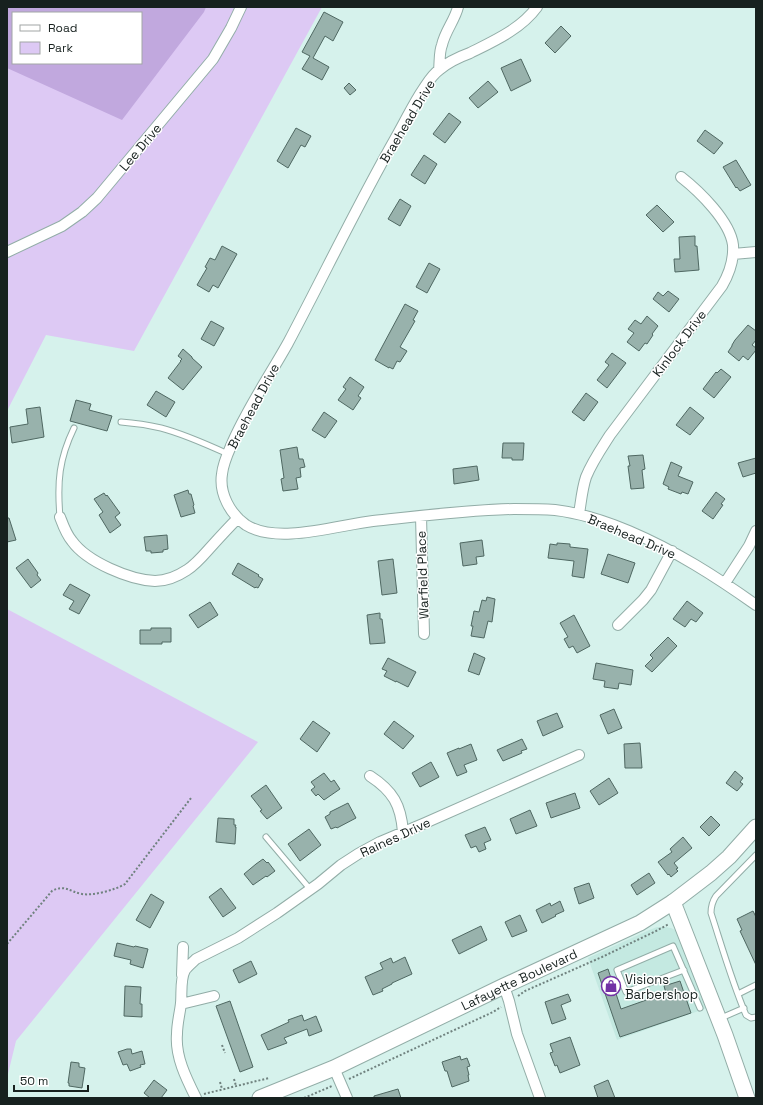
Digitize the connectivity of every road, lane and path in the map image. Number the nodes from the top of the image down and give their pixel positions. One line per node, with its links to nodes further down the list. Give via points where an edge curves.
1 (241, 7): 6 (street, Lee Drive, via 205,70 97,198 62,226)
2 (458, 7): 4 (street, via 441,46)
3 (537, 7): 4 (street, Braehead Drive, via 525,21 496,40)
4 (439, 70): 11 (street, Braehead Drive, via 423,89 383,161 287,345 245,417)
5 (681, 177): 8 (street, Kinlock Drive, via 710,203 721,219 733,244)
6 (7, 252)
7 (756, 252): 8 (street)
8 (733, 254): 12 (street, Kinlock Drive, via 728,276 722,286 597,455 582,491)
9 (121, 422): 11 (lane, via 162,428)
10 (74, 428): 14 (lane, via 65,449 60,473)
11 (228, 454): 15 (street, Braehead Drive, via 221,480 227,503)
12 (579, 514): 13 (street, Braehead Drive, via 532,509); 17 (street, Braehead Drive, via 609,523)
13 (421, 516): 15 (street, Braehead Drive, via 284,534 258,530); 21 (street, Warfield Place)
14 (60, 517): 15 (street, via 72,542 99,564 155,581 174,577 187,570)
15 (238, 518)
16 (756, 531): 18 (street)
17 (672, 551): 18 (street, Braehead Drive); 20 (street, via 651,590)
18 (725, 583): 19 (street, Braehead Drive)
19 (756, 605)
20 (618, 625)
21 (424, 634)
22 (579, 755): 26 (street, Raines Drive)
23 (370, 776): 26 (street, via 382,784 393,798 399,809)
24 (191, 798): 32 (path, via 125,884 92,894 57,888)
25 (756, 827): 30 (main road, Lafayette Boulevard, via 729,857)
26 (403, 832): 29 (street, Raines Drive, via 358,854)
27 (266, 837): 29 (lane)
28 (756, 855): 42 (lane, via 716,896 711,906 711,913)
29 (310, 889): 37 (street, Raines Drive, via 238,938 196,959 186,969)
30 (673, 902): 34 (main road); 40 (main road, Lafayette Boulevard, via 640,923)
31 (665, 926): 41 (path)
32 (7, 944)
33 (183, 947): 37 (street)
34 (696, 959): 35 (lane); 38 (main road)
35 (681, 964): 36 (lane); 36 (lane, via 673,946 616,970 626,992)
36 (684, 970): 38 (lane)
37 (182, 980): 44 (street)
38 (698, 983): 45 (lane); 49 (main road)
39 (756, 985): 42 (lane)
40 (504, 986): 52 (main road, Lafayette Boulevard); 63 (street, via 517,1034)
41 (525, 991)
42 (738, 994): 46 (lane)
43 (214, 996): 44 (street)
44 (181, 1004): 59 (street, via 176,1035 178,1051)
45 (700, 1008)
46 (744, 1008): 48 (lane, via 746,1015); 49 (lane)
47 (493, 1012): 56 (path)
48 (756, 1017)
49 (719, 1019): 64 (main road)
50 (222, 1045): 51 (path)
51 (225, 1054)
52 (334, 1068): 56 (street); 60 (main road, Lafayette Boulevard)
53 (269, 1078): 57 (path)
54 (234, 1079): 57 (path)
55 (220, 1082): 58 (path)
56 (340, 1082): 61 (path); 62 (street)
57 (236, 1086): 58 (path)
58 (222, 1090): 59 (path)
59 (195, 1097)
60 (260, 1098)
61 (304, 1098)
62 (347, 1098)
63 (540, 1098)
64 (746, 1098)

